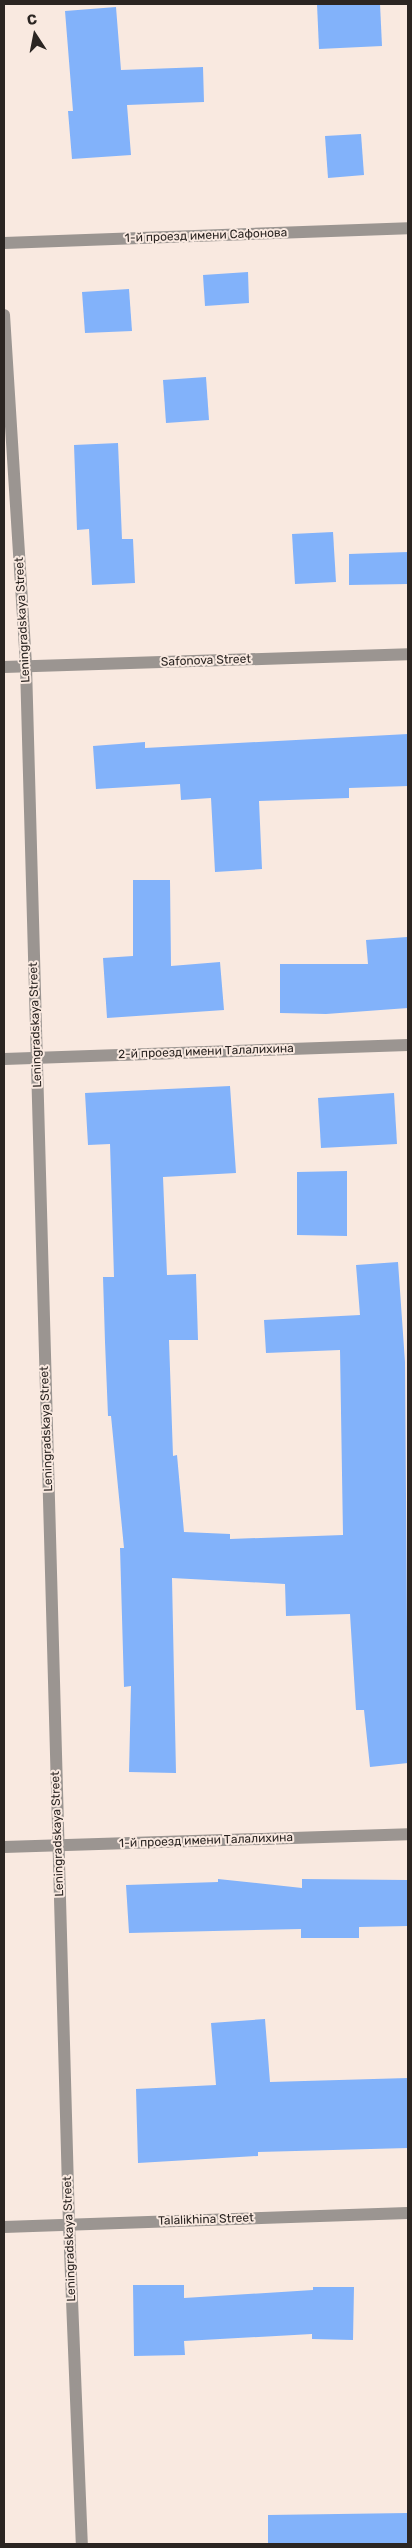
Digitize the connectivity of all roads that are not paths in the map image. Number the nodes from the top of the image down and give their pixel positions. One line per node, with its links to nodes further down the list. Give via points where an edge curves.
1 (408, 228): 2 (street, 1-й проезд имени Сафонова)
2 (4, 243)
3 (4, 315): 5 (street, Leningradskaya Street)
4 (408, 654): 5 (street, Safonova Street)
5 (26, 666): 6 (street, Safonova Street); 8 (street, Leningradskaya Street)
6 (4, 667)
7 (408, 1045): 8 (street, 2-й проезд имени Талалихина)
8 (37, 1058): 9 (street, 2-й проезд имени Талалихина); 11 (street, Leningradskaya Street)
9 (4, 1059)
10 (408, 1834): 11 (street, 1-й проезд имени Талалихина)
11 (58, 1845): 12 (street, 1-й проезд имени Талалихина); 14 (street, Leningradskaya Street)
12 (4, 1847)
13 (408, 2213): 14 (street, Talalikhina Street)
14 (69, 2225): 15 (street, Talalikhina Street); 16 (street, Leningradskaya Street)
15 (4, 2227)
16 (82, 2544)

